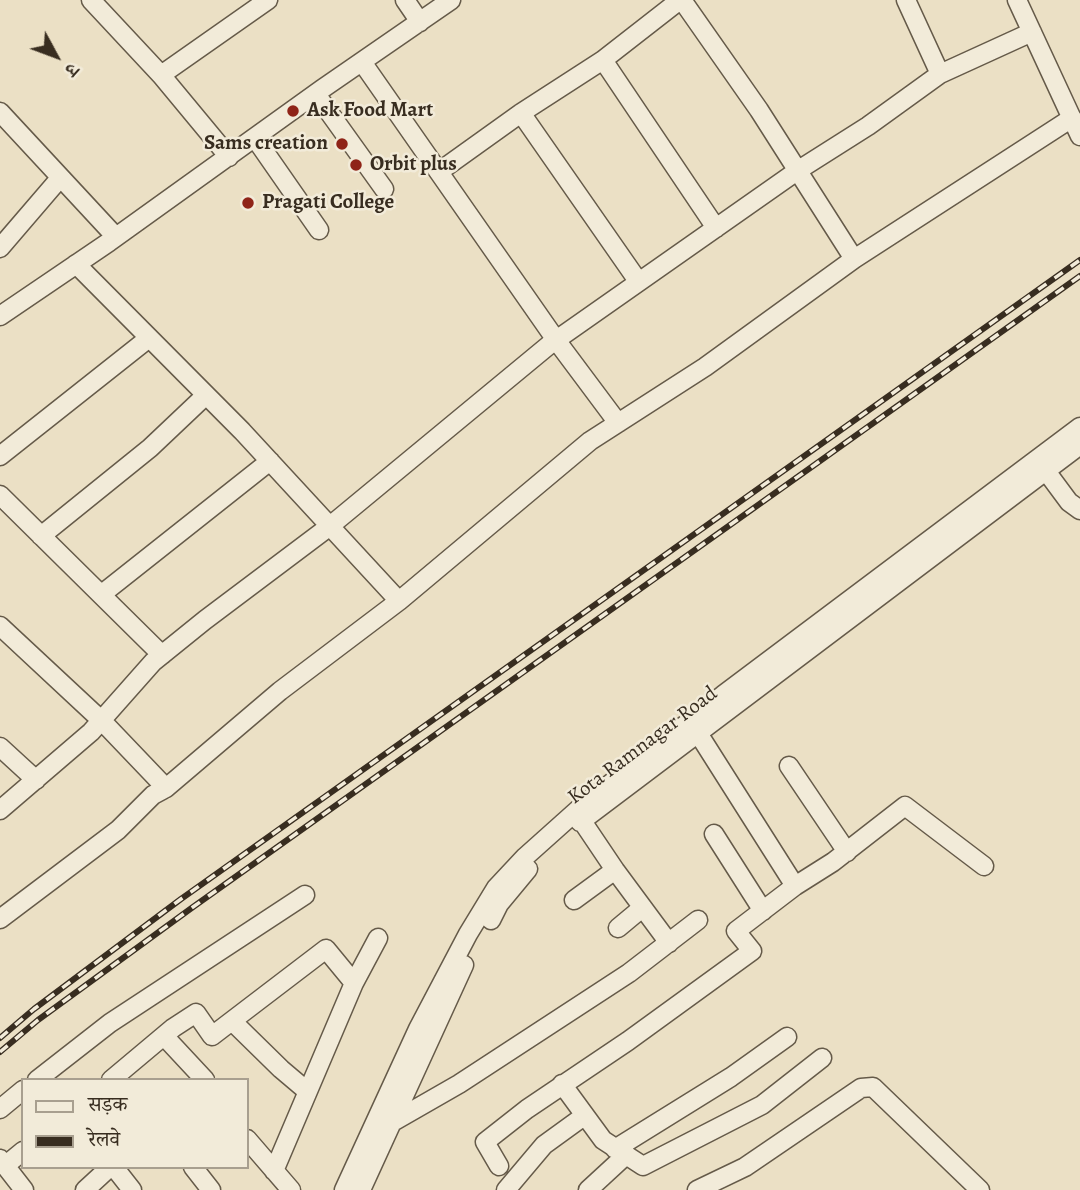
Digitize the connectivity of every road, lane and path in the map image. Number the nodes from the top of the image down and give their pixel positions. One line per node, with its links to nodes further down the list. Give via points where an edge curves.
1 (91, 0): 13 (street)
2 (268, 0): 13 (street)
3 (405, 0): 8 (street)
4 (451, 0): 8 (street)
5 (681, 0): 10 (street); 22 (street)
6 (906, 0): 12 (street)
7 (1017, 0): 9 (street)
8 (420, 22): 11 (street)
9 (1032, 32): 12 (street); 17 (street)
10 (603, 60): 16 (street); 25 (street)
11 (362, 62): 14 (street); 21 (street)
12 (940, 74): 22 (street)
13 (161, 75): 20 (street)
14 (316, 94): 19 (street); 24 (street)
15 (0, 112): 23 (street)
16 (521, 113): 21 (street); 31 (street)
17 (1072, 118): 18 (street); 29 (street)
18 (1080, 136)
19 (255, 138): 20 (street); 26 (street)
20 (229, 157): 27 (street)
21 (440, 171): 34 (street)
22 (797, 171): 25 (street); 29 (street)
23 (60, 178): 27 (street); 28 (street)
24 (384, 189)
25 (716, 228): 31 (street)
26 (319, 230)
27 (116, 237): 30 (street)
28 (0, 248)
29 (854, 259): 36 (street, via 705,367)
30 (76, 264): 32 (street); 33 (street)
31 (638, 281): 34 (street)
32 (0, 316)
33 (149, 338): 35 (street); 39 (street)
34 (556, 340): 36 (street); 44 (street)
35 (206, 395): 40 (street); 45 (street)
36 (618, 423): 47 (street, via 590,441)
37 (1080, 427): 100 (street, via 712,704 525,857 496,888 468,934 418,1029)
38 (1080, 445): 41 (street, Kota Ramnagar Road)
39 (0, 456)
40 (270, 461): 44 (street); 46 (street)
41 (1046, 471): 43 (street); 57 (street, Kota Ramnagar Road)
42 (0, 495): 45 (street)
43 (1080, 510)
44 (330, 526): 47 (street); 49 (street)
45 (41, 536): 46 (street)
46 (102, 594): 49 (street)
47 (399, 601): 55 (street, via 280,691)
48 (0, 626): 50 (street)
49 (162, 655): 50 (street)
50 (102, 721): 54 (street); 55 (street)
51 (703, 741): 62 (street)
52 (0, 747): 54 (street)
53 (789, 766): 59 (street)
54 (36, 780): 56 (street)
55 (166, 788): 67 (street)
56 (0, 810)
57 (582, 821): 61 (street); 85 (street, Kota Ramnagar Road, via 533,864 499,904 464,965)
58 (714, 834): 66 (street)
59 (847, 852): 60 (street, via 905,806); 62 (street)
60 (984, 866)
61 (614, 870): 64 (street); 65 (street)
62 (795, 886): 66 (street)
63 (305, 895): 78 (street, via 110,1023)
64 (573, 900)
65 (642, 908): 69 (street); 71 (street)
66 (763, 911): 80 (street, via 736,931 752,951)
67 (0, 919)
68 (698, 920): 71 (street)
69 (618, 928)
70 (378, 939): 72 (street)
71 (669, 943): 85 (street, via 459,1084)
72 (354, 983): 73 (street, via 326,949); 81 (street)
73 (232, 1021): 74 (street, via 212,1036 196,1013); 81 (street)
74 (164, 1036): 77 (street); 79 (street)
75 (787, 1037): 88 (street)
76 (822, 1058): 88 (street, via 762,1105 643,1166)
77 (121, 1077)
78 (40, 1078)
79 (203, 1078)
80 (562, 1084): 84 (street); 90 (street, via 485,1142)
81 (307, 1091): 94 (street)
82 (21, 1092): 83 (street)
83 (0, 1109)
84 (584, 1116): 88 (street, via 603,1140); 102 (street, via 544,1145)
85 (391, 1123): 101 (street, Kota Ramnagar Road)
86 (248, 1140): 94 (street)
87 (21, 1152): 89 (street)
88 (620, 1152): 103 (street)
89 (3, 1162): 95 (street)
90 (499, 1166)
91 (110, 1169): 96 (street)
92 (114, 1169): 97 (street)
93 (195, 1169): 98 (street)
94 (274, 1171): 99 (street)
95 (24, 1190)
96 (85, 1190)
97 (132, 1190)
98 (211, 1190)
99 (291, 1190)
100 (344, 1190)
101 (361, 1190)
102 (506, 1190)
103 (588, 1190)
104 (697, 1190): 105 (street, via 745,1167 861,1088 873,1087)
105 (980, 1190)

